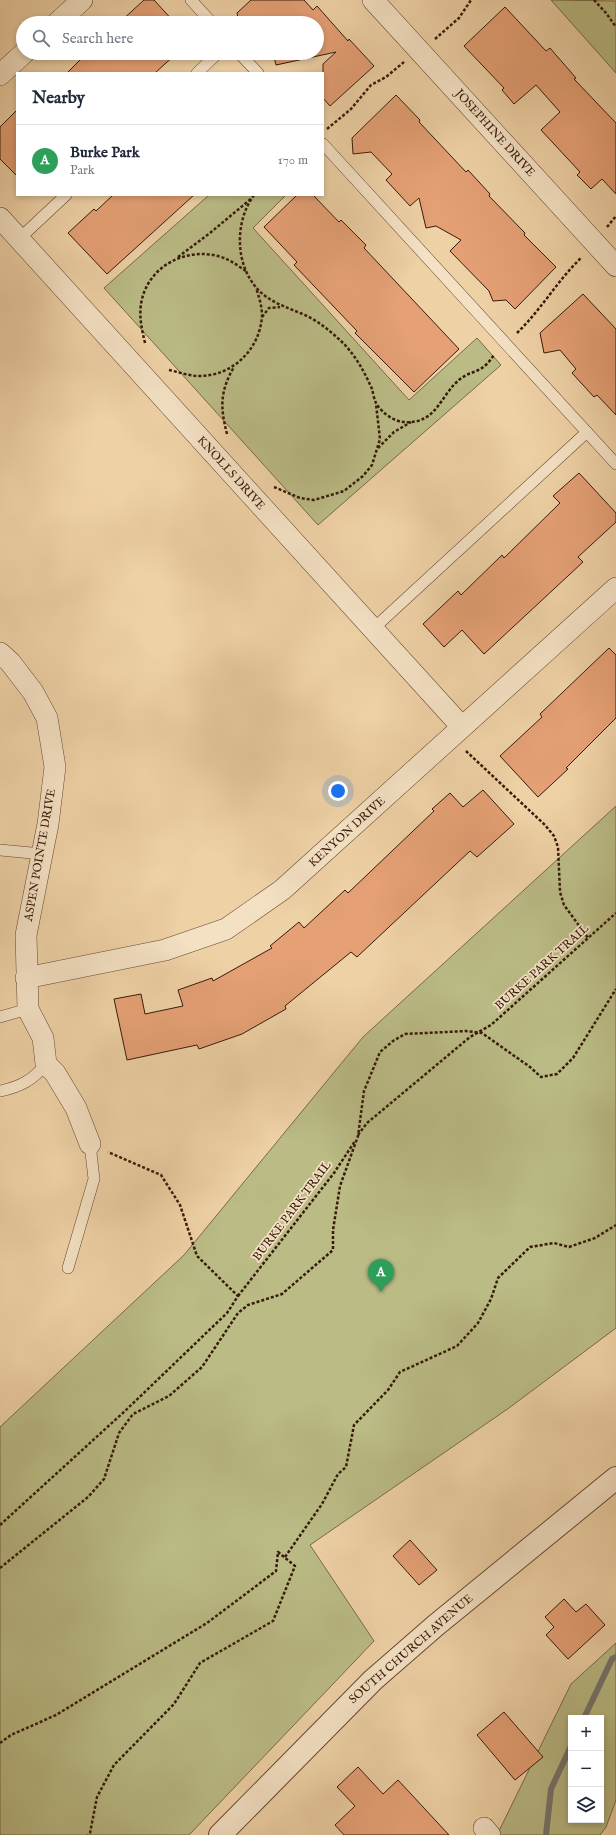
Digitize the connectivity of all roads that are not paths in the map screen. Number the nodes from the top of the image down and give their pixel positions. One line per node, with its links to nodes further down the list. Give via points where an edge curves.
1 (82, 0): 4 (street)
2 (191, 0): 5 (lane)
3 (373, 0): 16 (street, JOSEPHINE DRIVE)
4 (65, 16)
5 (206, 16)
6 (16, 60): 11 (street)
7 (211, 60): 9 (lane)
8 (246, 60): 10 (lane)
9 (198, 72)
10 (257, 72)
11 (0, 75)
12 (324, 145): 17 (lane)
13 (65, 196): 15 (lane)
14 (0, 218): 15 (street, KNOLLS DRIVE)
15 (19, 239): 20 (street, KNOLLS DRIVE)
16 (616, 266)
17 (587, 432): 18 (lane); 20 (lane)
18 (616, 464)
19 (616, 588): 22 (street, KENYON DRIVE)
20 (373, 629): 22 (street, KNOLLS DRIVE)
21 (0, 653): 24 (street, ASPEN POINTE DRIVE, via 33,692 47,718 55,766)
22 (457, 732): 25 (street, KENYON DRIVE, via 282,890 226,929 165,950)
23 (0, 850): 24 (lane)
24 (42, 854): 25 (street, ASPEN POINTE DRIVE, via 26,935)
25 (26, 978): 26 (street, ASPEN POINTE DRIVE)
26 (28, 1009): 27 (lane); 28 (street, via 43,1038)
27 (0, 1017)
28 (46, 1064): 29 (lane, via 38,1073 16,1088); 30 (street, via 55,1073 76,1108)
29 (0, 1091)
30 (90, 1144): 31 (lane, via 94,1180)
31 (68, 1268)
32 (616, 1478): 33 (street, SOUTH CHURCH AVENUE, via 434,1626 373,1680)
33 (220, 1835)

